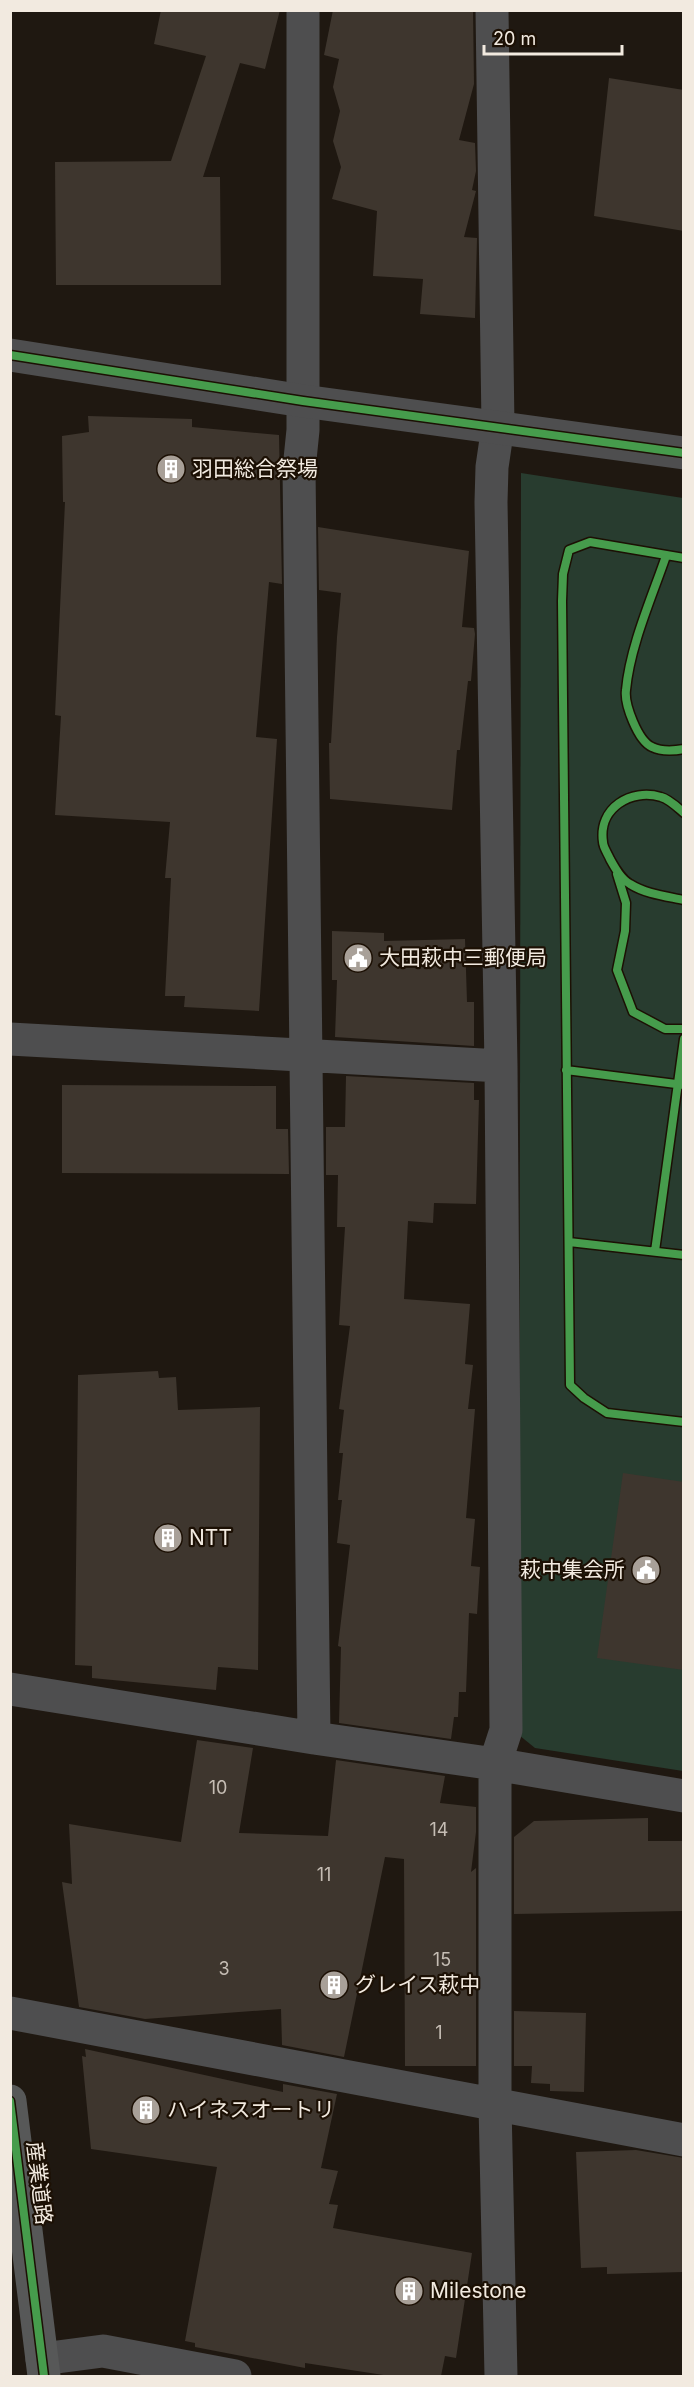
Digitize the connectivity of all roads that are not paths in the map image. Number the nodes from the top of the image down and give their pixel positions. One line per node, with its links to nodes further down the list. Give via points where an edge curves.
1 (303, 10): 4 (street)
2 (492, 10): 5 (street)
3 (10, 355): 4 (street)
4 (303, 401): 5 (street); 8 (street, via 299,469)
5 (498, 426): 6 (street); 9 (street, via 491,502)
6 (684, 453)
7 (10, 1039): 8 (street)
8 (306, 1055): 9 (street); 11 (street)
9 (501, 1066): 12 (street, via 506,1730)
10 (10, 1689): 11 (street)
11 (314, 1738): 12 (street)
12 (495, 1764): 13 (street); 16 (street)
13 (684, 1796)
14 (10, 2013): 16 (street)
15 (10, 2101): 18 (main road, 産業道路)
16 (495, 2105): 17 (street); 20 (street)
17 (684, 2140)
18 (43, 2368): 19 (street, via 102,2351)
19 (236, 2376)
20 (501, 2376)

